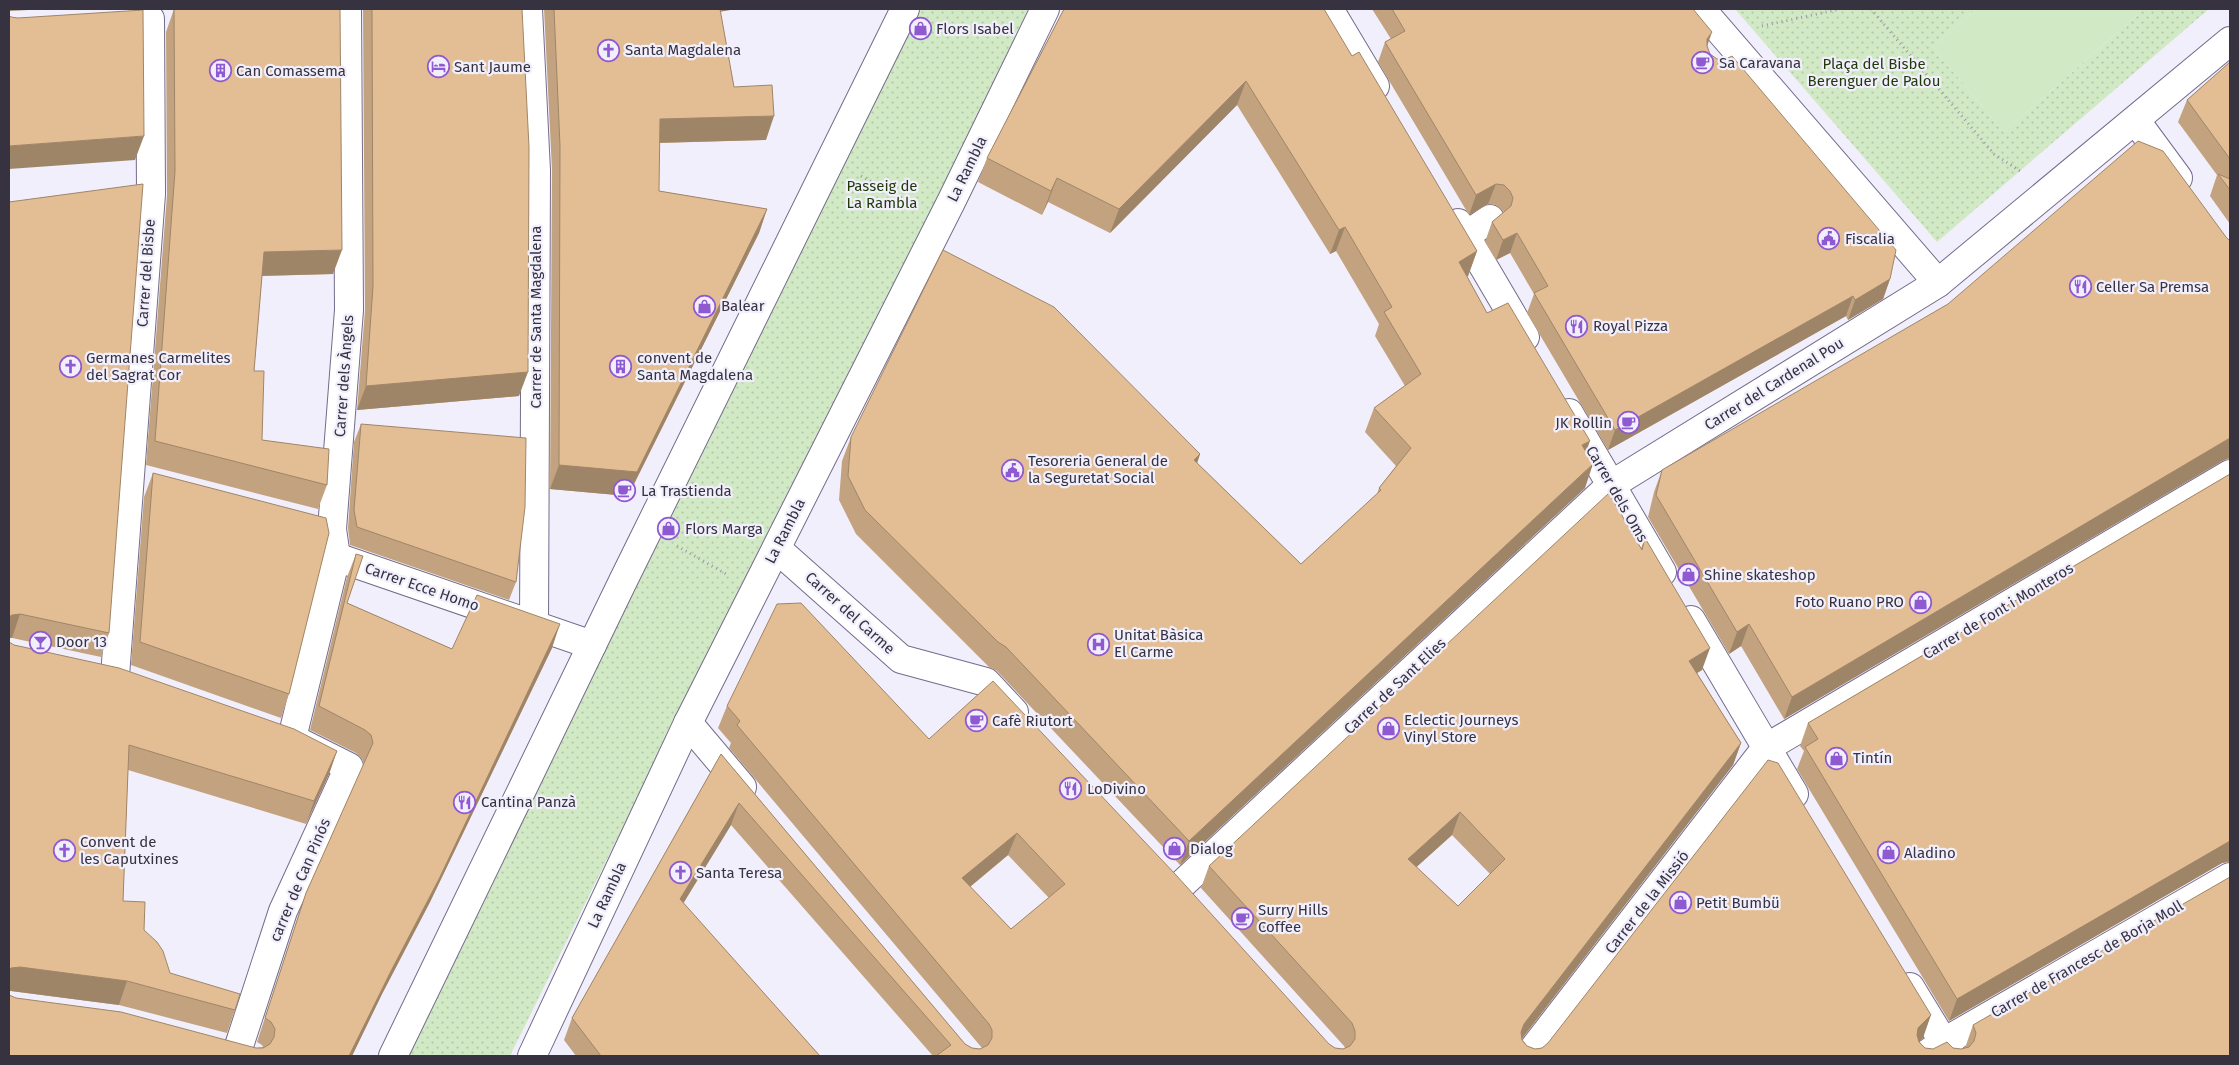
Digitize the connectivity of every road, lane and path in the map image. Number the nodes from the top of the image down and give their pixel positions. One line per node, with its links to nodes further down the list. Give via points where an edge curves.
1 (347, 9): 29 (street, Carrer dels Àngels, via 349,310)
2 (528, 9): 34 (street, Carrer de Santa Magdalena, via 536,171)
3 (904, 9): 16 (street)
4 (1045, 9): 20 (street, La Rambla)
5 (1329, 9): 14 (street)
6 (1701, 9): 13 (street)
7 (1840, 9): 13 (path)
8 (1871, 9): 17 (path, via 1994,154)
9 (179, 17): 10 (street)
10 (150, 19): 11 (street); 37 (street, Carrer del Bisbe, via 151,194 140,480)
11 (122, 21)
12 (2230, 41): 15 (street)
13 (1724, 49): 23 (street)
14 (1390, 110)
15 (2136, 121): 17 (street); 19 (street)
16 (830, 160): 20 (path); 30 (street)
17 (2050, 191): 23 (street)
18 (1445, 202): 22 (street)
19 (2195, 202)
20 (942, 219): 31 (street, La Rambla)
21 (1490, 219): 22 (street)
22 (1466, 236): 24 (street)
23 (1938, 283): 27 (street, Carrer del Cardenal Pou)
24 (1536, 356)
25 (1556, 390): 27 (street, Carrer dels Oms)
26 (2230, 474): 43 (street, Carrer de Font i Monteros)
27 (1611, 485): 43 (street, Carrer dels Oms); 48 (street, Carrer de Sant Elies)
28 (303, 522): 29 (street)
29 (332, 529): 32 (street, Carrer dels Àngels)
30 (649, 530): 33 (path); 35 (street)
31 (777, 549): 33 (street, La Rambla); 41 (street, Carrer del Carme, via 901,659 986,682)
32 (336, 557): 34 (street, Carrer Ecce Homo); 42 (street, Carrer dels Àngels)
33 (755, 590): 39 (street, La Rambla)
34 (534, 626): 35 (street, Carrer Ecce Homo)
35 (592, 645): 54 (street)
36 (86, 670): 37 (street)
37 (115, 676): 38 (street)
38 (143, 686)
39 (688, 724): 44 (street); 55 (street, La Rambla)
40 (264, 728): 42 (street)
41 (1033, 731)
42 (292, 738): 53 (street, carrer de Can Pinós, via 349,767 283,910)
43 (1766, 748): 45 (street, Carrer dels Oms); 56 (street, Carrer de la Missió)
44 (758, 807)
45 (1807, 815)
46 (1159, 866): 48 (street)
47 (2230, 877): 52 (street, Carrer de Francesc de Borja Moll)
48 (1179, 887): 49 (street)
49 (1199, 909)
50 (1898, 966): 52 (street)
51 (209, 1045): 53 (street)
52 (1940, 1052)
53 (244, 1054)
54 (393, 1056)
55 (532, 1056)
56 (1528, 1056)

